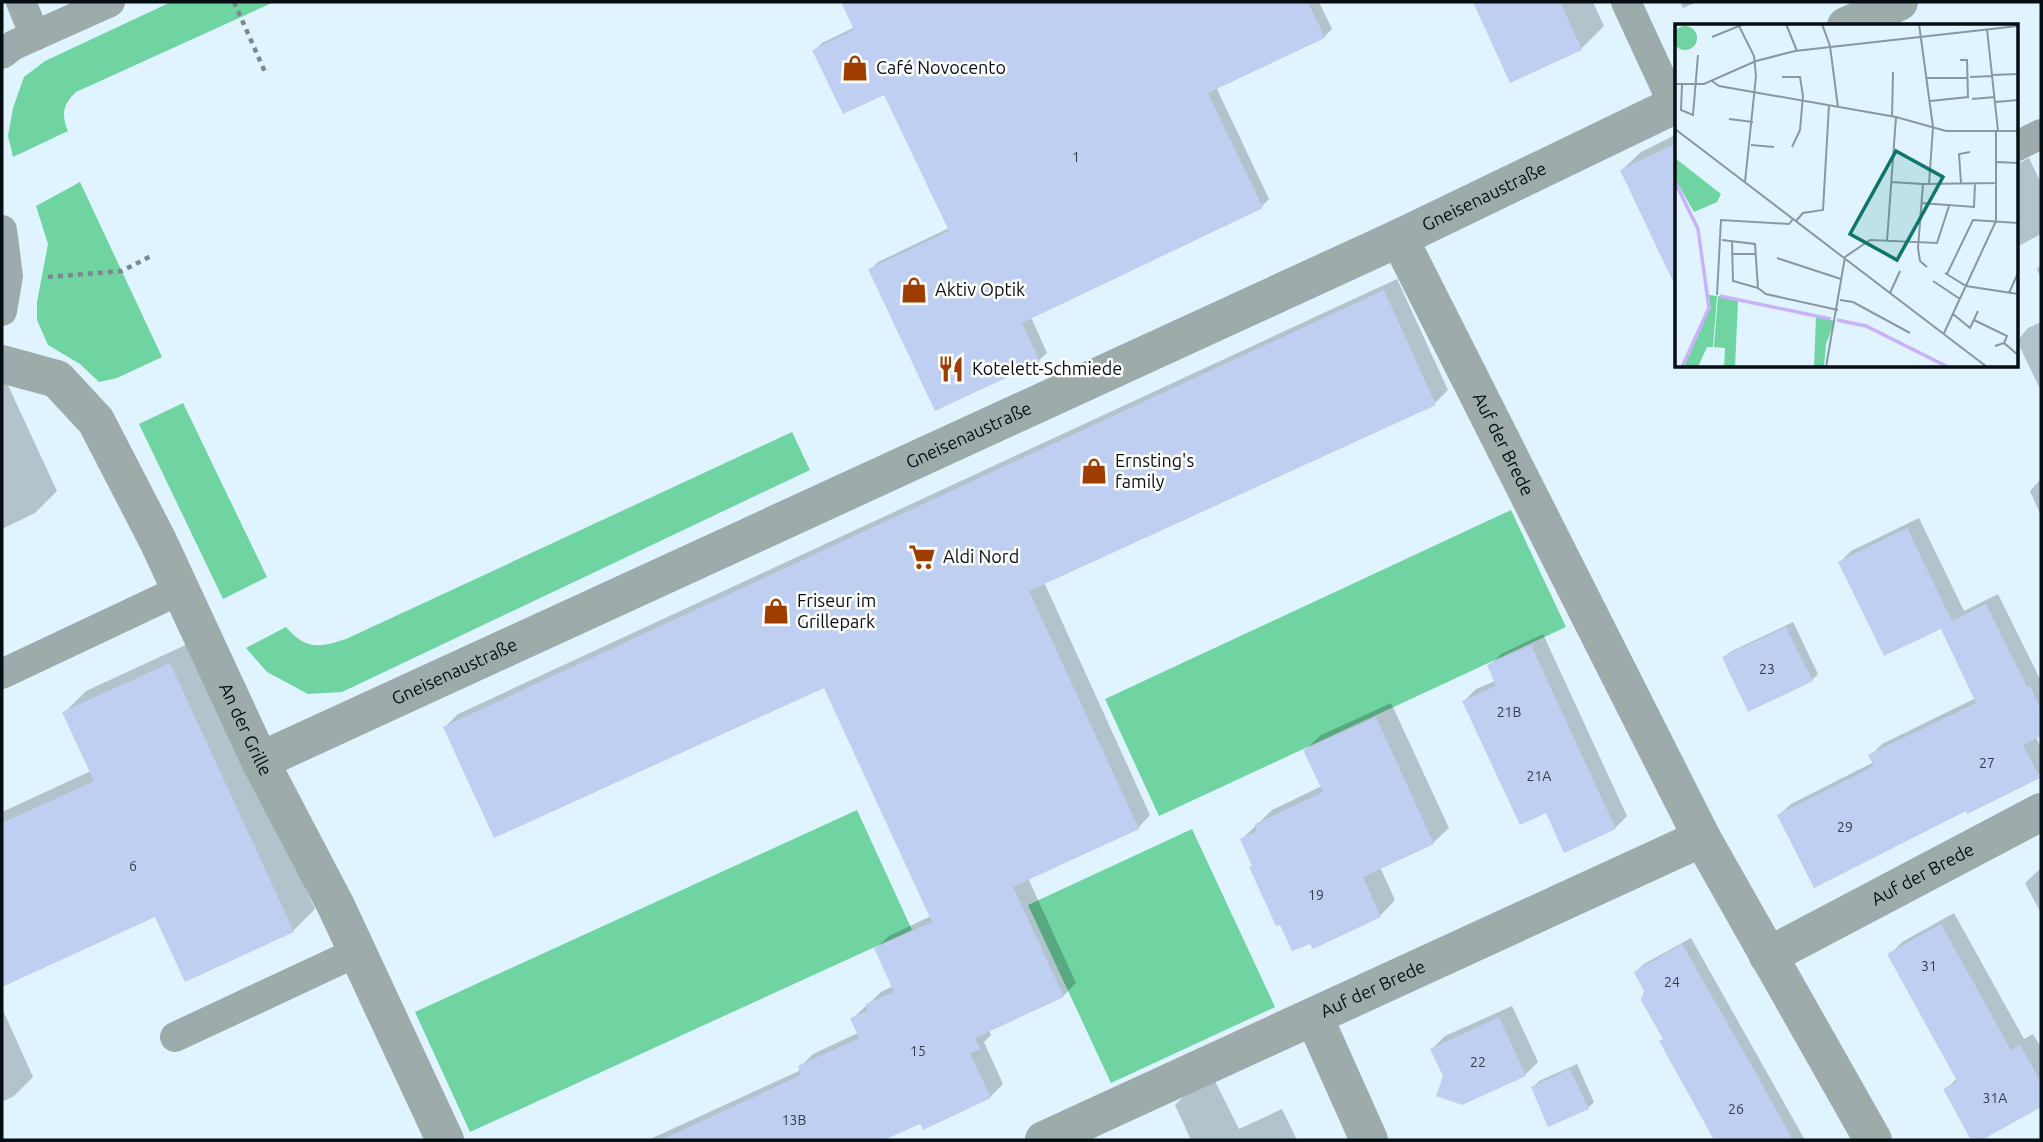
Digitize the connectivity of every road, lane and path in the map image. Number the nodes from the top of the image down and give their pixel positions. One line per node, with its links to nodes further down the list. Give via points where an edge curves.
1 (21, 2): 7 (lane)
2 (110, 2): 7 (lane)
3 (233, 2): 9 (path)
4 (1626, 2): 10 (lane)
5 (1896, 11): 6 (street)
6 (1853, 24)
7 (35, 36): 8 (lane)
8 (2, 54)
9 (265, 72)
10 (1675, 105): 14 (street, Gneisenaustraße)
11 (2041, 134): 12 (lane)
12 (2018, 146)
13 (2, 230): 16 (lane)
14 (1399, 238): 21 (street, Gneisenaustraße); 23 (street, Auf der Brede)
15 (151, 256): 16 (path, via 122,271)
16 (8, 276): 17 (lane)
17 (2, 311)
18 (2, 364): 19 (street, An der Grille, via 57,379 96,421)
19 (180, 590): 20 (lane); 21 (street, An der Grille)
20 (2, 674)
21 (260, 761): 24 (street, An der Grille)
22 (2041, 812): 25 (street, Auf der Brede)
23 (1702, 838): 25 (street, Auf der Brede); 26 (street, Auf der Brede)
24 (357, 952): 27 (lane); 28 (street, An der Grille)
25 (1768, 956): 31 (street, Auf der Brede)
26 (1314, 1017): 29 (street, Auf der Brede); 30 (street)
27 (175, 1037)
28 (445, 1140)
29 (1044, 1140)
30 (1369, 1140)
31 (1873, 1140)

